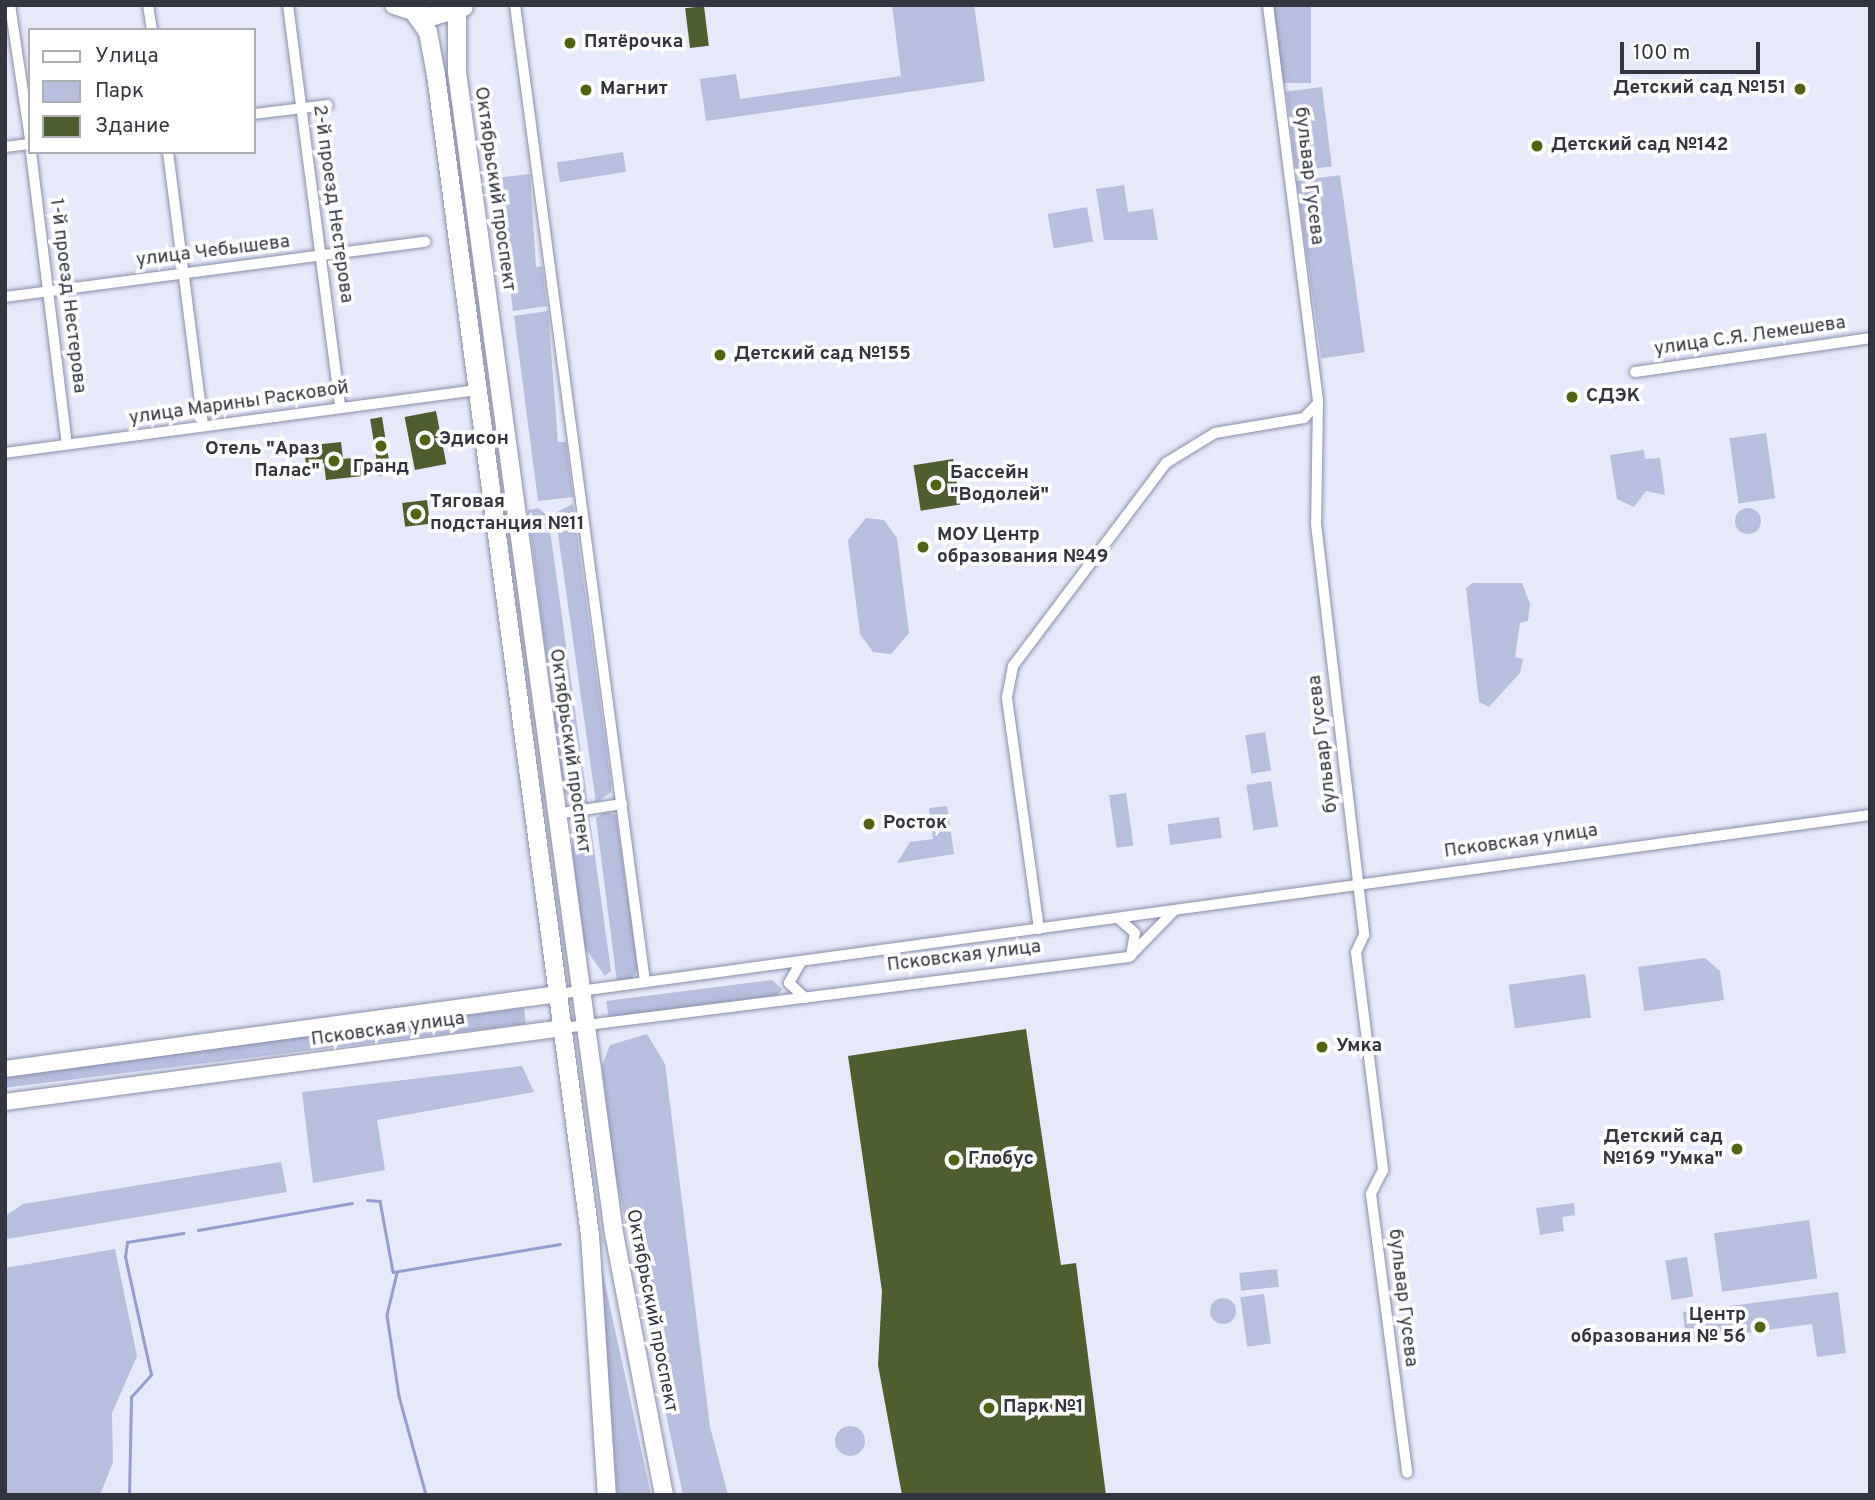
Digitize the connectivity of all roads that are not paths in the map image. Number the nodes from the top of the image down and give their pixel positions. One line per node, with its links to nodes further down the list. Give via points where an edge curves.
1 (10, 5): 13 (street)
2 (148, 5): 9 (street)
3 (288, 5): 11 (street, 2-й проезд Нестерова)
4 (394, 5): 8 (main road)
5 (1268, 5): 26 (street, бульвар Гусева)
6 (462, 8): 8 (main road); 32 (main road, Октябрьский проспект, via 453,34)
7 (515, 11): 31 (street)
8 (416, 15): 25 (main road, via 428,32 436,75)
9 (152, 28)
10 (327, 105): 11 (street)
11 (301, 108): 12 (street); 19 (street, 2-й проезд Нестерова)
12 (256, 114)
13 (28, 128)
14 (28, 142): 15 (street)
15 (5, 147)
16 (32, 154): 21 (street, 1-й проезд Нестерова)
17 (168, 154): 20 (street)
18 (425, 242): 19 (street, улица Чебышева)
19 (322, 255): 20 (street, улица Чебышева); 27 (street, 2-й проезд Нестерова)
20 (184, 273): 21 (street, улица Чебышева); 28 (street)
21 (48, 290): 22 (street, улица Чебышева); 29 (street, 1-й проезд Нестерова)
22 (5, 297)
23 (1870, 338): 24 (street, улица С.Я. Лемешева)
24 (1635, 372)
25 (478, 390): 27 (street, улица Марины Расковой); 43 (main road)
26 (1318, 401): 34 (street, бульвар Гусева, via 1316,524); 37 (street, via 1307,417 1228,428 1166,463 1013,666 1007,697)
27 (340, 408): 28 (street, улица Марины Расковой)
28 (203, 426): 29 (street, улица Марины Расковой)
29 (67, 444): 30 (street, улица Марины Расковой)
30 (5, 453)
31 (622, 804): 32 (street); 41 (street)
32 (556, 814): 42 (main road, Октябрьский проспект)
33 (1870, 816): 34 (street, Псковская улица)
34 (1359, 885): 35 (street, Псковская улица); 50 (street, бульвар Гусева, via 1364,935 1356,952 1383,1170 1371,1194)
35 (1177, 910): 36 (street, Псковская улица); 38 (street)
36 (1118, 918): 37 (street, Псковская улица); 38 (street, via 1135,933)
37 (1040, 929): 39 (street, Псковская улица)
38 (1129, 957): 44 (street, Псковская улица)
39 (804, 961): 40 (street, Псковская улица); 44 (street, via 789,980)
40 (767, 966): 41 (street, Псковская улица); 45 (street, via 787,980)
41 (645, 982): 42 (street, Псковская улица)
42 (581, 991): 43 (street, Псковская улица); 46 (main road, Октябрьский проспект)
43 (558, 994): 47 (main road); 48 (main road, Псковская улица)
44 (805, 998): 45 (street, Псковская улица)
45 (777, 1002): 46 (street, Псковская улица)
46 (585, 1026): 47 (street, Псковская улица); 52 (main road, Октябрьский проспект, via 614,1233)
47 (563, 1028): 49 (main road, Псковская улица); 51 (main road, via 590,1236)
48 (5, 1069)
49 (5, 1102)
50 (1407, 1473)
51 (607, 1495)
52 (664, 1495)

